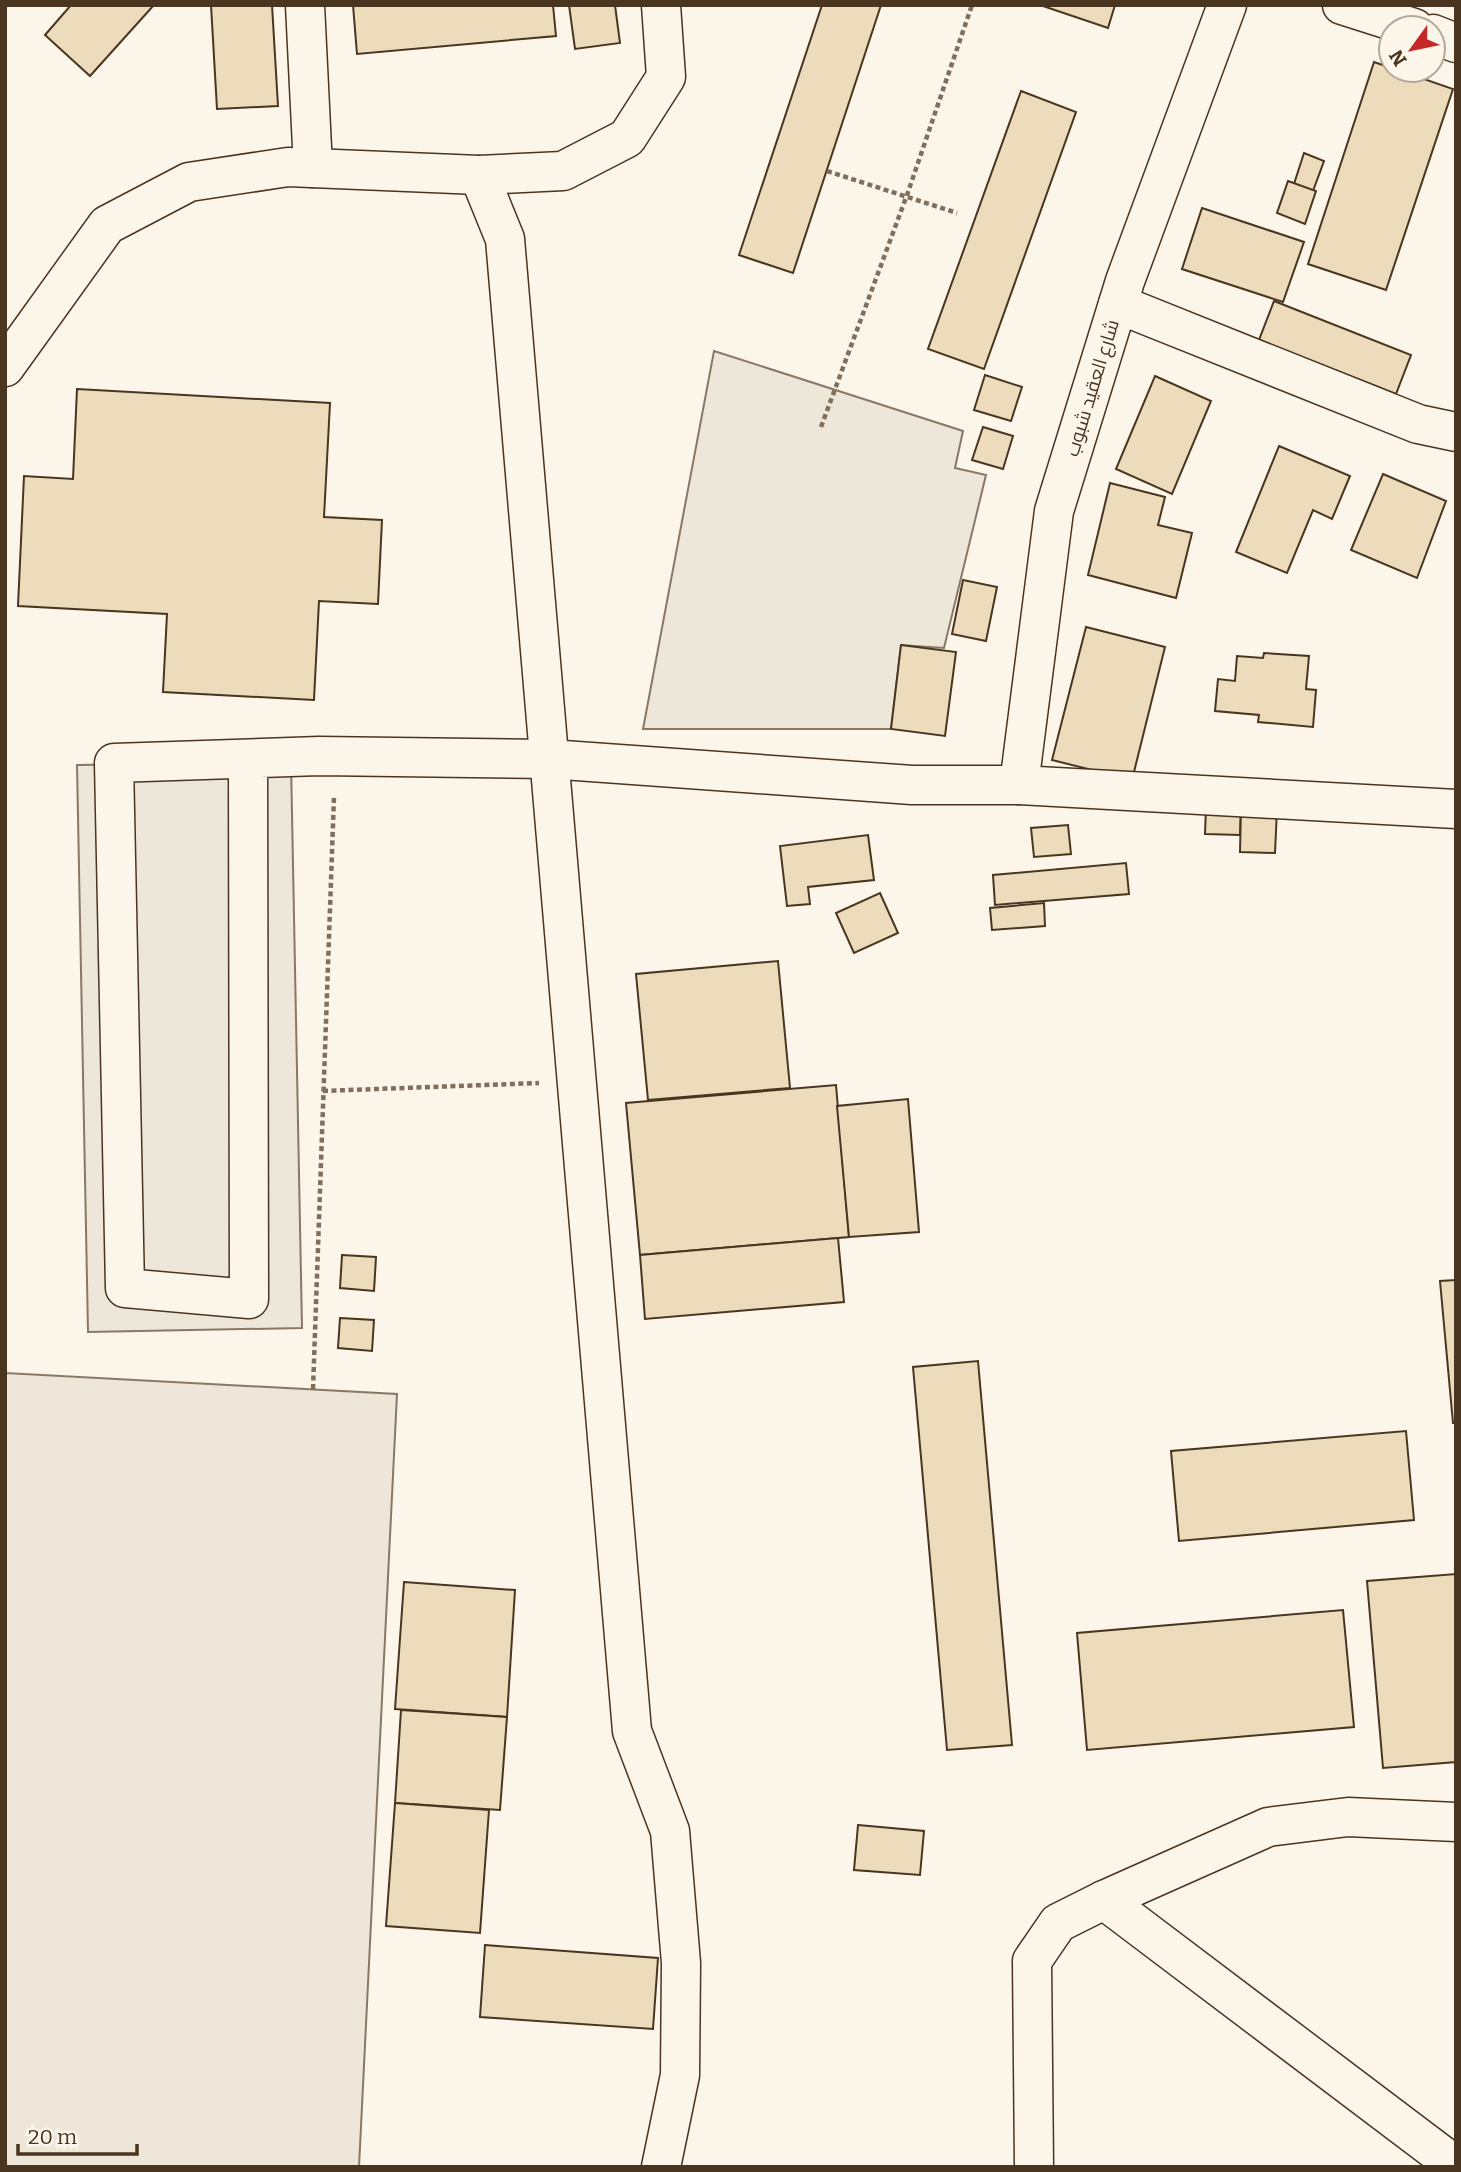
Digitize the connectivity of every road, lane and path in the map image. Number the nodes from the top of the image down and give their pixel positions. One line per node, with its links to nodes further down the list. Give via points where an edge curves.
1 (305, 5): 7 (street)
2 (661, 5): 9 (street, via 666,77 626,138 563,171)
3 (972, 5): 10 (path)
4 (1227, 5): 12 (street, شارع العقيد شبوب)
5 (1342, 5): 6 (street)
6 (1377, 16)
7 (313, 167): 9 (street); 13 (street, via 189,182 107,225)
8 (827, 171): 10 (path)
9 (479, 175): 18 (street, via 505,239)
10 (907, 195): 11 (path); 14 (path)
11 (957, 213)
12 (1118, 304): 15 (street, via 1418,425); 19 (street, شارع العقيد شبوب, via 1054,511)
13 (5, 367)
14 (821, 427)
15 (1456, 432)
16 (335, 756): 17 (street); 18 (street); 22 (path)
17 (248, 759): 17 (street, via 114,763 125,1288 249,1299)
18 (549, 759): 19 (street, via 912,785); 21 (street)
19 (1019, 785): 20 (street)
20 (1456, 809)
21 (575, 1081): 22 (path); 27 (street, via 632,1731 670,1831 681,1963 680,2075)
22 (323, 1091): 23 (path)
23 (313, 1389)
24 (1456, 1822): 25 (street, via 1348,1817 1268,1827)
25 (1104, 1900): 26 (street); 28 (street, via 1058,1923 1032,1961)
26 (1456, 2166)
27 (661, 2167)
28 (1034, 2167)

